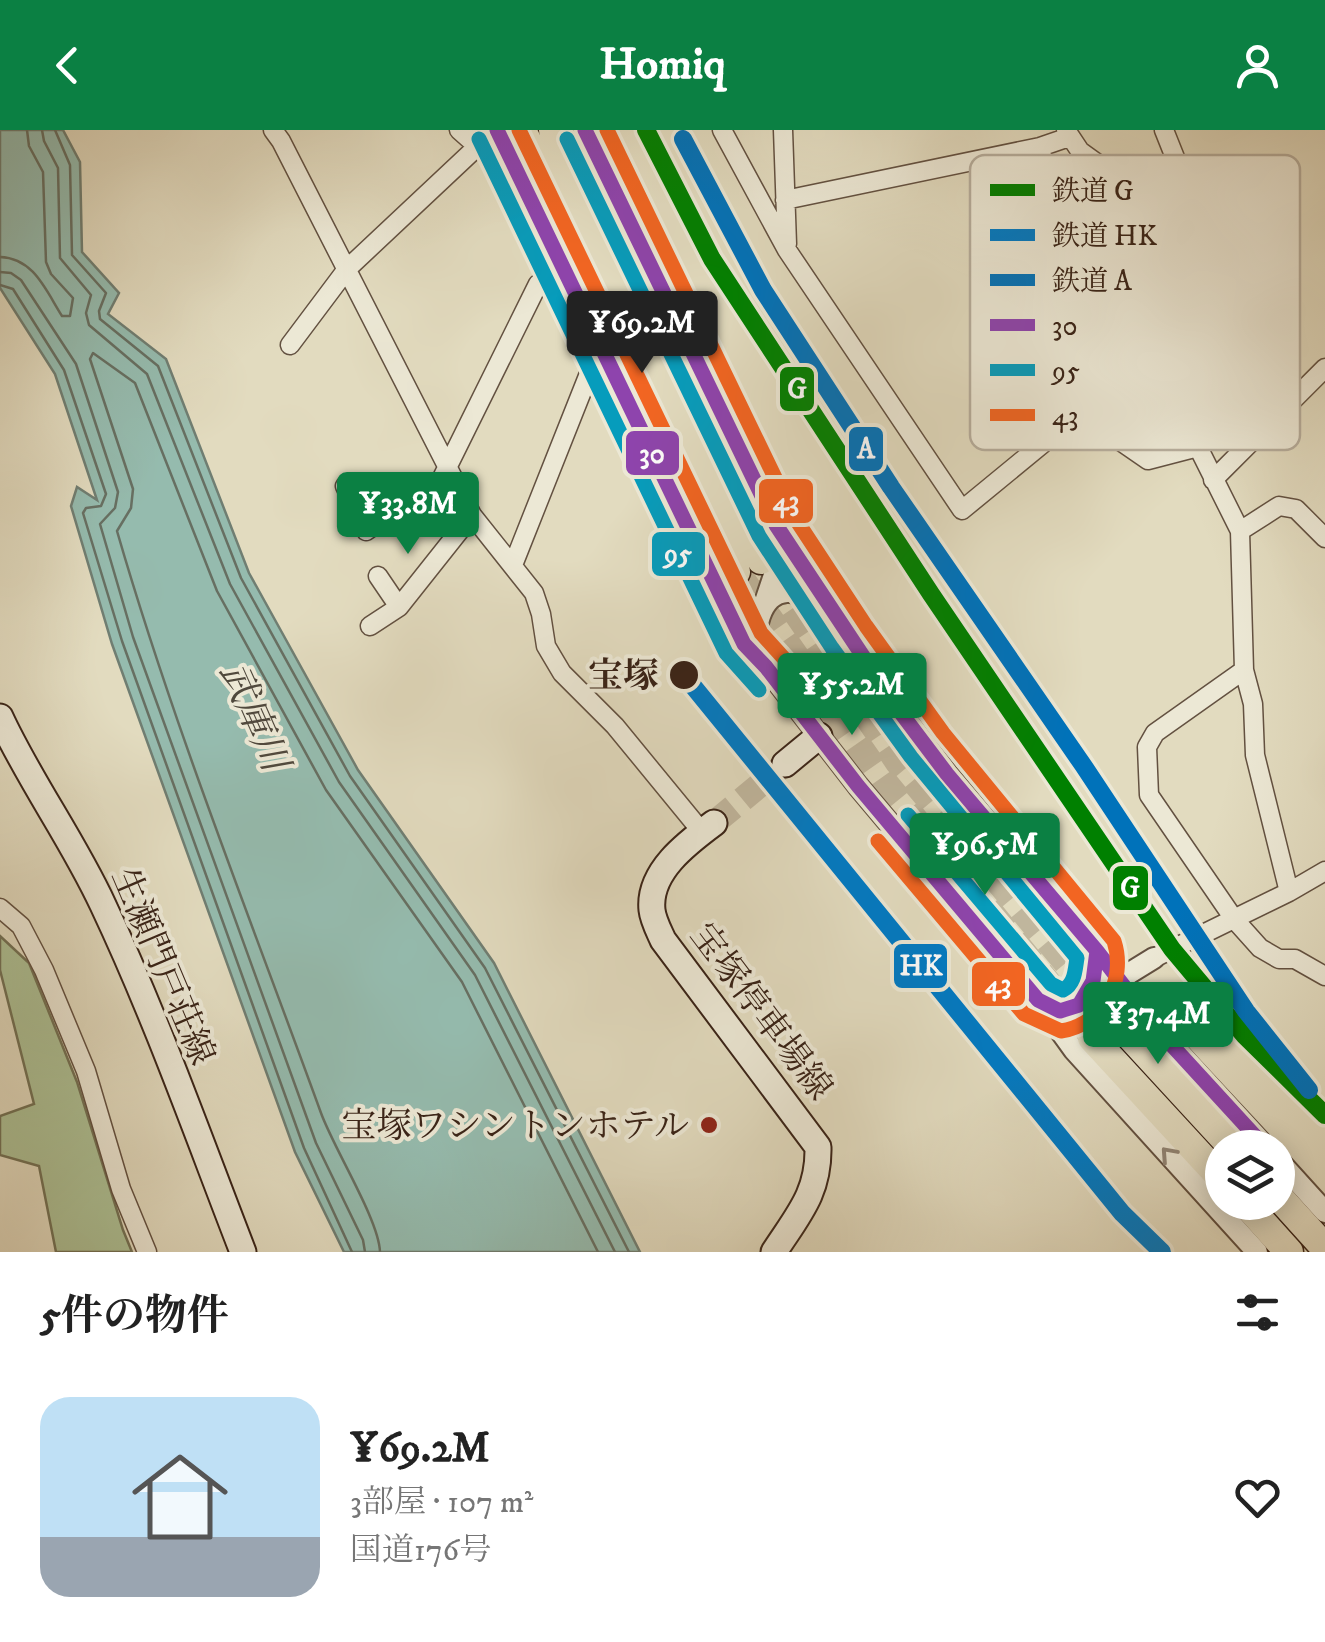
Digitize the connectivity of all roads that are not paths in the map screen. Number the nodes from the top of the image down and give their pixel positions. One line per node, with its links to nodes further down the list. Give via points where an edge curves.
1 (273, 130): 20 (street)
2 (460, 130): 11 (street)
3 (496, 130): 11 (street); 21 (street)
4 (522, 130): 5 (highway, via 748,566)
5 (553, 130)
6 (585, 130): 35 (street)
7 (722, 130): 19 (street)
8 (784, 130): 18 (street)
9 (1164, 130): 16 (street)
10 (1068, 134): 12 (street); 15 (street)
11 (477, 146): 20 (street)
12 (1040, 148): 13 (street); 14 (street)
13 (1006, 155)
14 (1042, 155)
15 (1086, 155)
16 (1174, 155)
17 (970, 162): 18 (street)
18 (785, 200): 19 (street)
19 (787, 250): 26 (street, via 962,510)
20 (347, 268): 22 (street); 31 (street)
21 (563, 269): 23 (street); 31 (street, via 538,284)
22 (290, 345)
23 (600, 346): 38 (street); 44 (street, via 744,644)
24 (1325, 368): 25 (street)
25 (1300, 394)
26 (1036, 450)
27 (1134, 450): 28 (street, via 1148,460)
28 (1186, 450)
29 (1199, 450): 32 (street)
30 (1243, 450): 32 (street)
31 (447, 466): 33 (street, via 441,480 366,531); 34 (street)
32 (1212, 480): 36 (street)
33 (345, 486)
34 (472, 515): 38 (street); 42 (street)
35 (776, 525): 40 (street); 41 (street)
36 (1240, 532): 37 (street, via 1278,506 1296,510); 45 (street)
37 (1325, 538)
38 (513, 565): 49 (street, via 534,593 546,646 562,673)
39 (378, 576): 42 (street)
40 (765, 602): 41 (street, via 799,592); 44 (street, via 754,632)
41 (826, 602): 54 (street, via 948,774)
42 (399, 607): 43 (street)
43 (370, 626)
44 (766, 667): 47 (street)
45 (1244, 670): 51 (street, via 1255,756); 53 (street, via 1155,733 1147,747 1149,794)
46 (0, 718): 72 (main road, 生瀬門戸荘線, via 121,944)
47 (819, 736): 48 (main road); 58 (street)
48 (785, 764)
49 (708, 828): 73 (main road, 宝塚停車場線, via 662,871 652,912 663,940 818,1147 818,1173 806,1203)
50 (1325, 871): 51 (street)
51 (1288, 892): 53 (street)
52 (0, 908): 71 (street, via 21,926 44,970)
53 (1234, 919): 55 (street); 56 (street, via 1260,948)
54 (1097, 951): 55 (street, via 1115,960); 57 (street); 59 (street, via 1095,981)
55 (1154, 958): 57 (street); 60 (street, via 1140,978)
56 (1325, 976)
57 (1117, 982): 59 (street); 60 (street)
58 (1038, 1000): 59 (street, via 1060,1012); 74 (street, one-way to 58, via 1074,1050)
59 (1076, 1008)
60 (1148, 1020): 64 (street)
61 (1118, 1022): 63 (highway)
62 (1092, 1038): 65 (highway)
63 (1217, 1130)
64 (1249, 1130)
65 (1205, 1161)
66 (1295, 1179): 67 (street)
67 (1325, 1212)
68 (1295, 1215): 70 (highway)
69 (1260, 1220): 75 (highway)
70 (1325, 1248)
71 (147, 1252)
72 (243, 1252)
73 (774, 1252)
74 (1257, 1252)
75 (1289, 1252)

